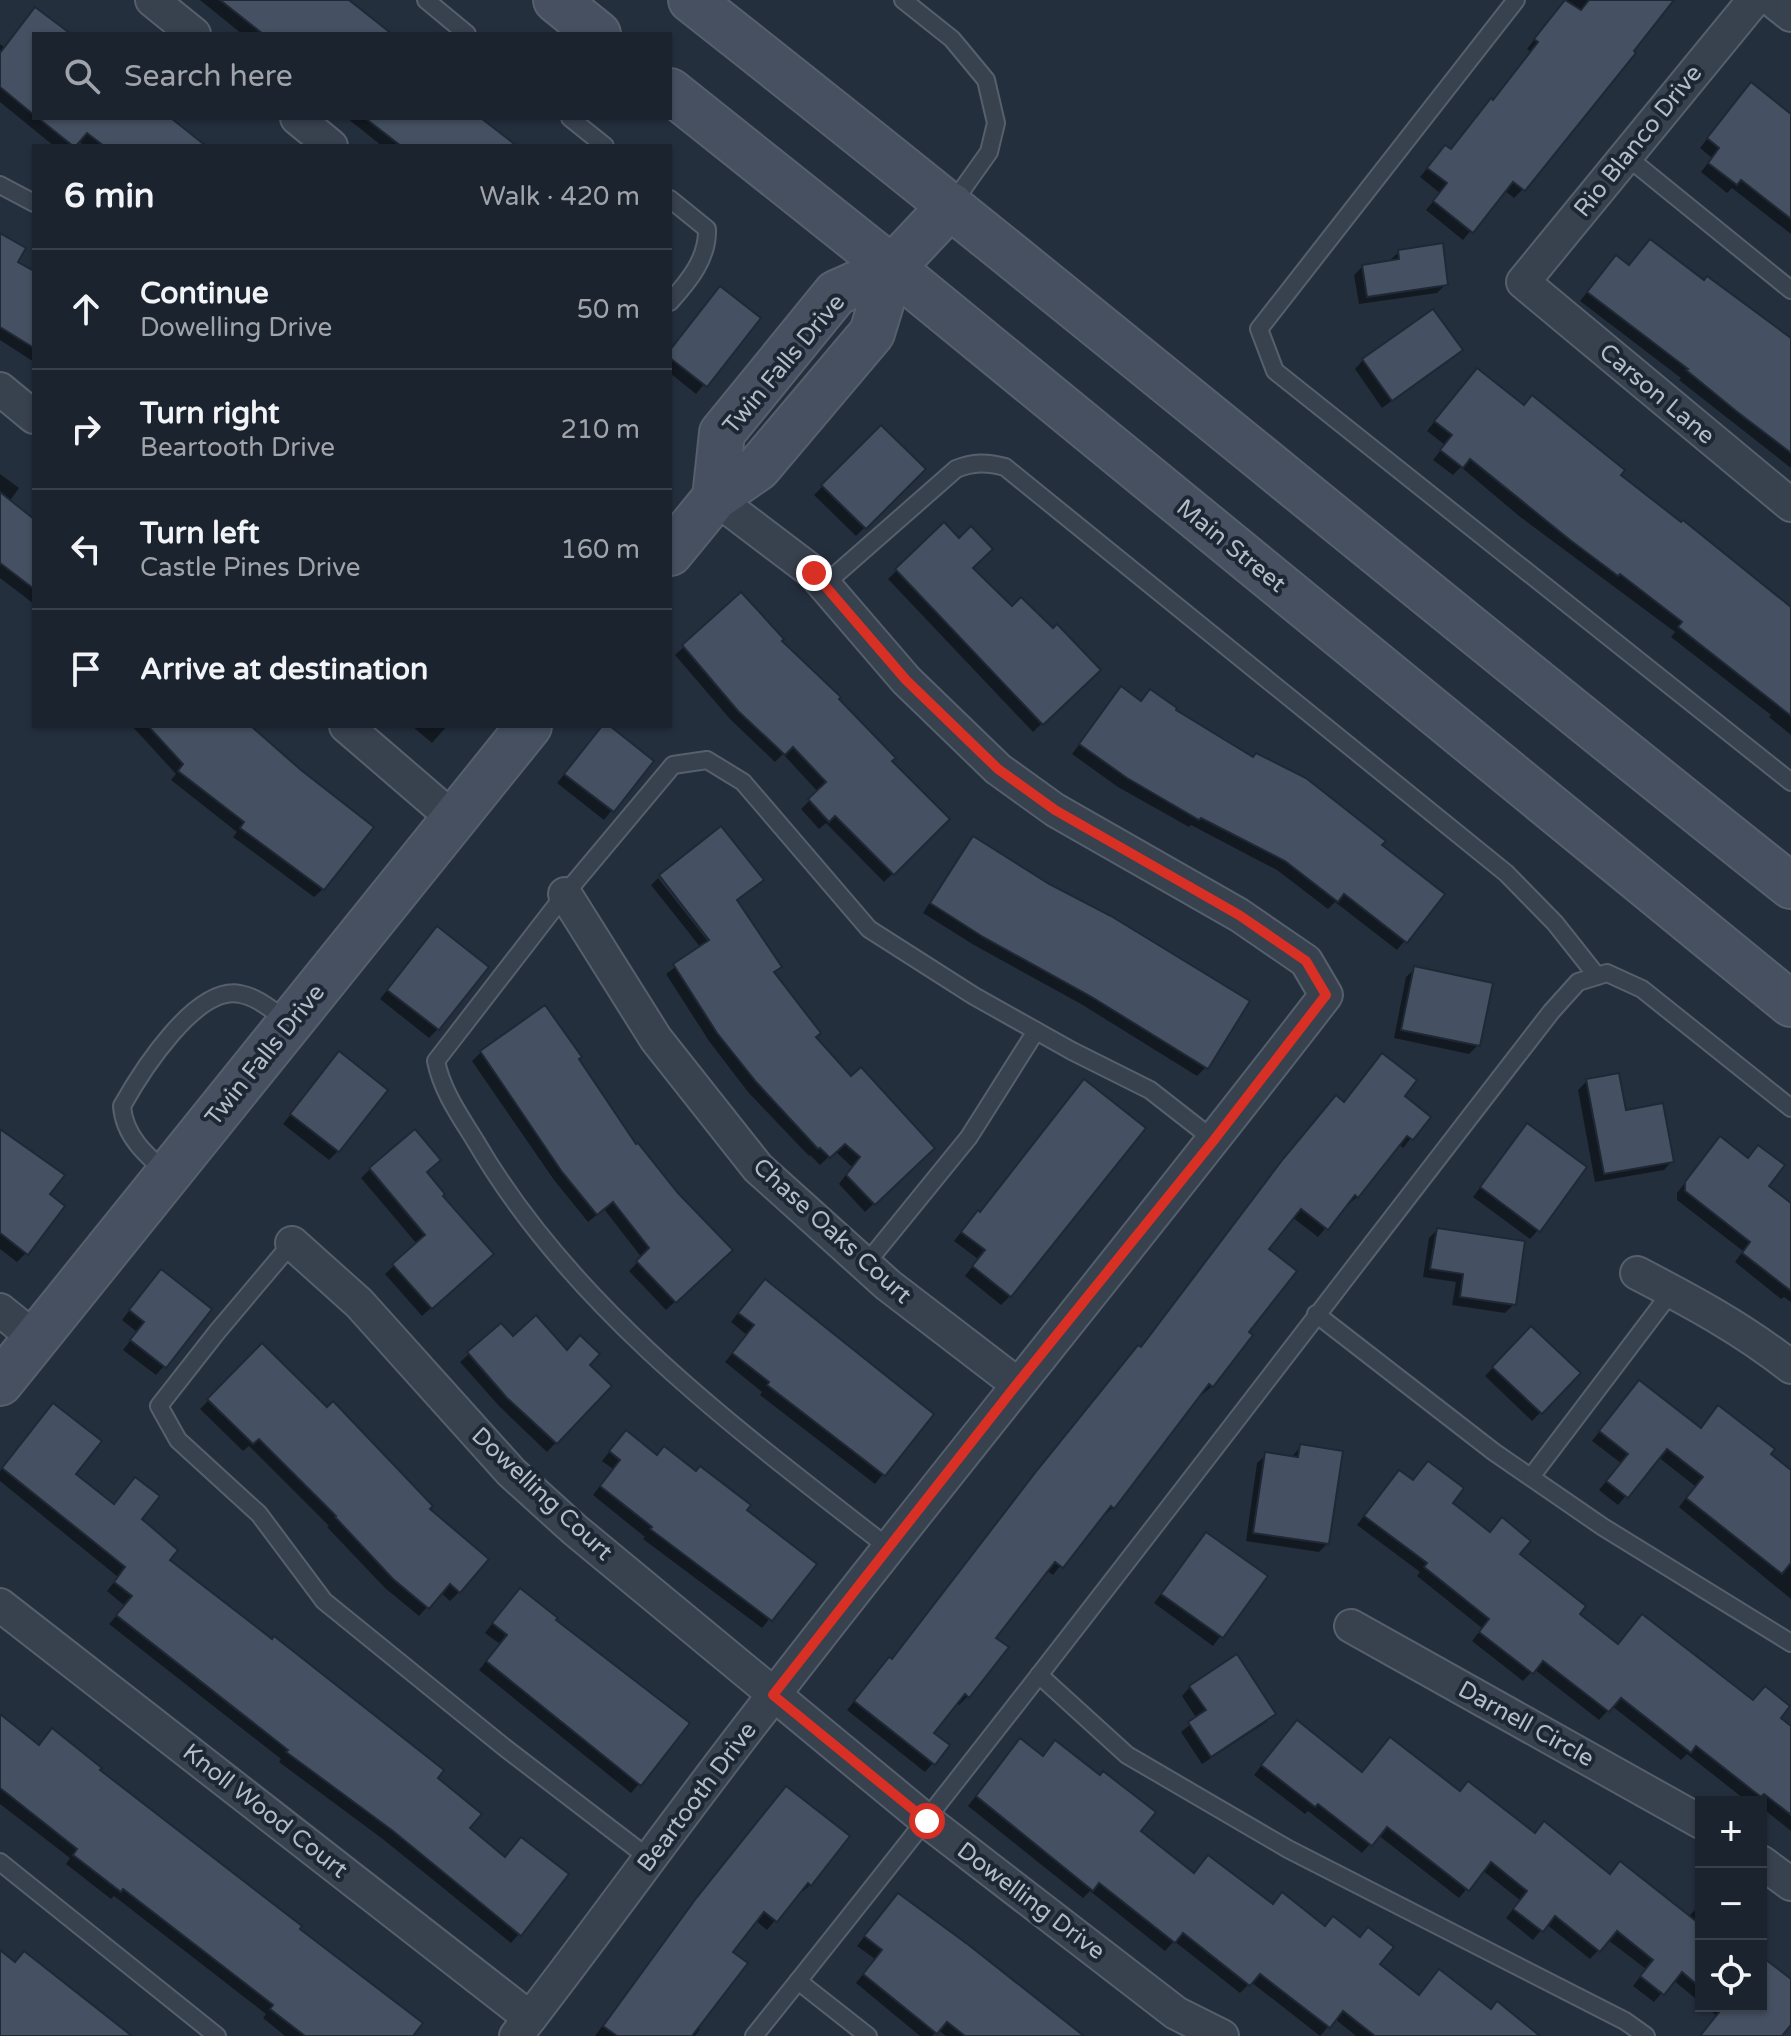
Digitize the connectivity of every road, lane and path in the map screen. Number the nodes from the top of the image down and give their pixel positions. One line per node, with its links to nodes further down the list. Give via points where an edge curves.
1 (152, 0): 10 (street)
2 (426, 0): 11 (lane)
3 (556, 0): 12 (main road)
4 (691, 0): 20 (main road)
5 (903, 0): 20 (lane, via 952,39 986,80 996,123 989,152)
6 (1516, 0): 33 (lane, via 1259,329 1275,371)
7 (1754, 0): 16 (street, Rio Blanco Drive)
8 (1772, 0): 9 (street)
9 (1791, 15)
10 (192, 32)
11 (465, 32)
12 (596, 32)
13 (672, 93): 21 (main road, Main Street)
14 (572, 120): 15 (lane)
15 (602, 144)
16 (1626, 156): 22 (street, Rio Blanco Drive); 23 (lane)
17 (0, 185): 19 (lane)
18 (672, 201): 24 (lane, via 707,229 707,245 690,280)
19 (32, 202)
20 (951, 205): 21 (main road); 35 (main road)
21 (892, 268): 27 (main road, Twin Falls Drive, via 836,293 722,433); 38 (main road, Main Street)
22 (1523, 282): 28 (street, Carson Lane)
23 (1791, 290)
24 (672, 300)
25 (0, 389): 26 (street)
26 (32, 415)
27 (715, 498): 29 (main road); 30 (street)
28 (1791, 505)
29 (672, 551)
30 (825, 584): 37 (lane, via 956,469 989,462 1005,467 1506,873); 42 (street, Beartooth Drive, via 906,680 998,769 1055,810 1239,915 1306,961 1326,995)
31 (348, 728): 34 (street)
32 (527, 728): 34 (main road, Twin Falls Drive)
33 (1791, 782)
34 (454, 819): 39 (main road, Twin Falls Drive)
35 (1791, 886)
36 (565, 894): 40 (lane, via 673,765 707,760 743,782 869,929); 45 (street, Chase Oaks Court, via 656,1039 710,1110 758,1168); 55 (lane, via 436,1061 440,1081 495,1176 576,1279 723,1419)
37 (1597, 976): 41 (lane, via 1607,973 1642,989); 49 (lane, via 1578,982 1551,1012)
38 (1791, 1004)
39 (290, 1023): 43 (main road, Twin Falls Drive); 43 (lane, via 236,993 206,1001 185,1018 122,1106 135,1141)
40 (1036, 1031): 42 (lane, via 1150,1090); 45 (lane, via 969,1137)
41 (1791, 1108)
42 (1214, 1140): 53 (street, Beartooth Drive)
43 (168, 1175): 50 (main road, Twin Falls Drive)
44 (292, 1243): 60 (street, Dowelling Court, via 359,1303 511,1472); 63 (lane, via 159,1406 178,1440 259,1514 324,1601)
45 (865, 1265): 53 (street, Chase Oaks Court)
46 (1637, 1273): 47 (street)
47 (1672, 1291): 51 (street, via 1710,1310); 54 (lane)
48 (0, 1310): 50 (street)
49 (1316, 1314): 54 (lane); 59 (lane)
50 (36, 1339): 52 (main road, Twin Falls Drive)
51 (1791, 1367)
52 (0, 1383)
53 (1017, 1384): 55 (street, Beartooth Drive)
54 (1531, 1477): 58 (lane)
55 (889, 1548): 60 (street, Beartooth Drive)
56 (0, 1605): 68 (street, Knoll Wood Court)
57 (1351, 1626): 61 (street, Darnell Circle)
58 (1791, 1643)
59 (1039, 1675): 62 (lane); 73 (lane, via 1127,1755 1288,1849)
60 (773, 1695): 62 (street, Dowelling Drive); 63 (street, Beartooth Drive)
61 (1695, 1819)
62 (927, 1821): 67 (lane); 72 (street, Dowelling Drive, via 1176,2013)
63 (650, 1859): 68 (street, Beartooth Drive)
64 (0, 1862): 69 (lane)
65 (1767, 1866): 66 (street)
66 (1791, 1884)
67 (798, 1981): 70 (lane); 71 (lane)
68 (523, 2027)
69 (217, 2036)
70 (754, 2036)
71 (868, 2036)
72 (1222, 2036)
73 (1646, 2036)

